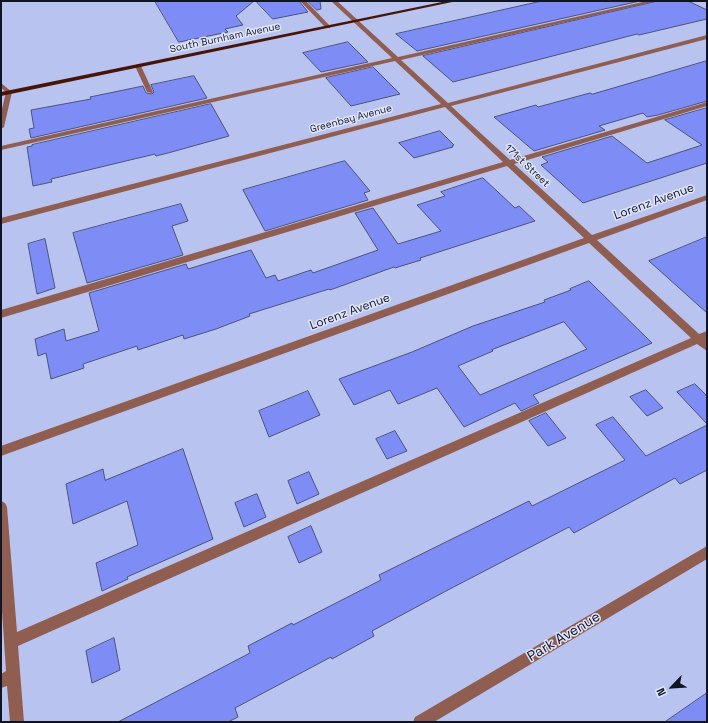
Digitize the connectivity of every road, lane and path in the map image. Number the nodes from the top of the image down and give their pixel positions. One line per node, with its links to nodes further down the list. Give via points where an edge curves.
1 (303, 1): 6 (street)
2 (334, 1): 5 (street, 171st Street)
3 (454, 1): 5 (main road, South Burnham Avenue)
4 (654, 1): 8 (street)
5 (356, 21): 6 (main road, South Burnham Avenue); 8 (street, 171st Street)
6 (328, 27): 9 (main road, South Burnham Avenue)
7 (707, 37): 14 (street, Greenbay Avenue)
8 (397, 59): 14 (street, 171st Street); 17 (street)
9 (138, 66): 11 (main road, South Burnham Avenue); 12 (street)
10 (1, 85): 11 (street)
11 (9, 92): 13 (main road, South Burnham Avenue); 16 (street)
12 (150, 92)
13 (1, 94)
14 (446, 104): 18 (street, 171st Street); 20 (street, Greenbay Avenue)
15 (707, 104): 18 (street)
16 (1, 127)
17 (1, 148)
18 (508, 162): 21 (street, 171st Street); 22 (street)
19 (707, 197): 21 (street, Lorenz Avenue)
20 (1, 221)
21 (591, 239): 23 (street, 171st Street); 24 (street, Lorenz Avenue)
22 (1, 314)
23 (704, 340): 27 (street)
24 (1, 451)
25 (1, 508): 27 (street)
26 (707, 552): 30 (street, Park Avenue)
27 (11, 642): 28 (street)
28 (8, 678): 29 (street)
29 (18, 722)
30 (420, 722)

